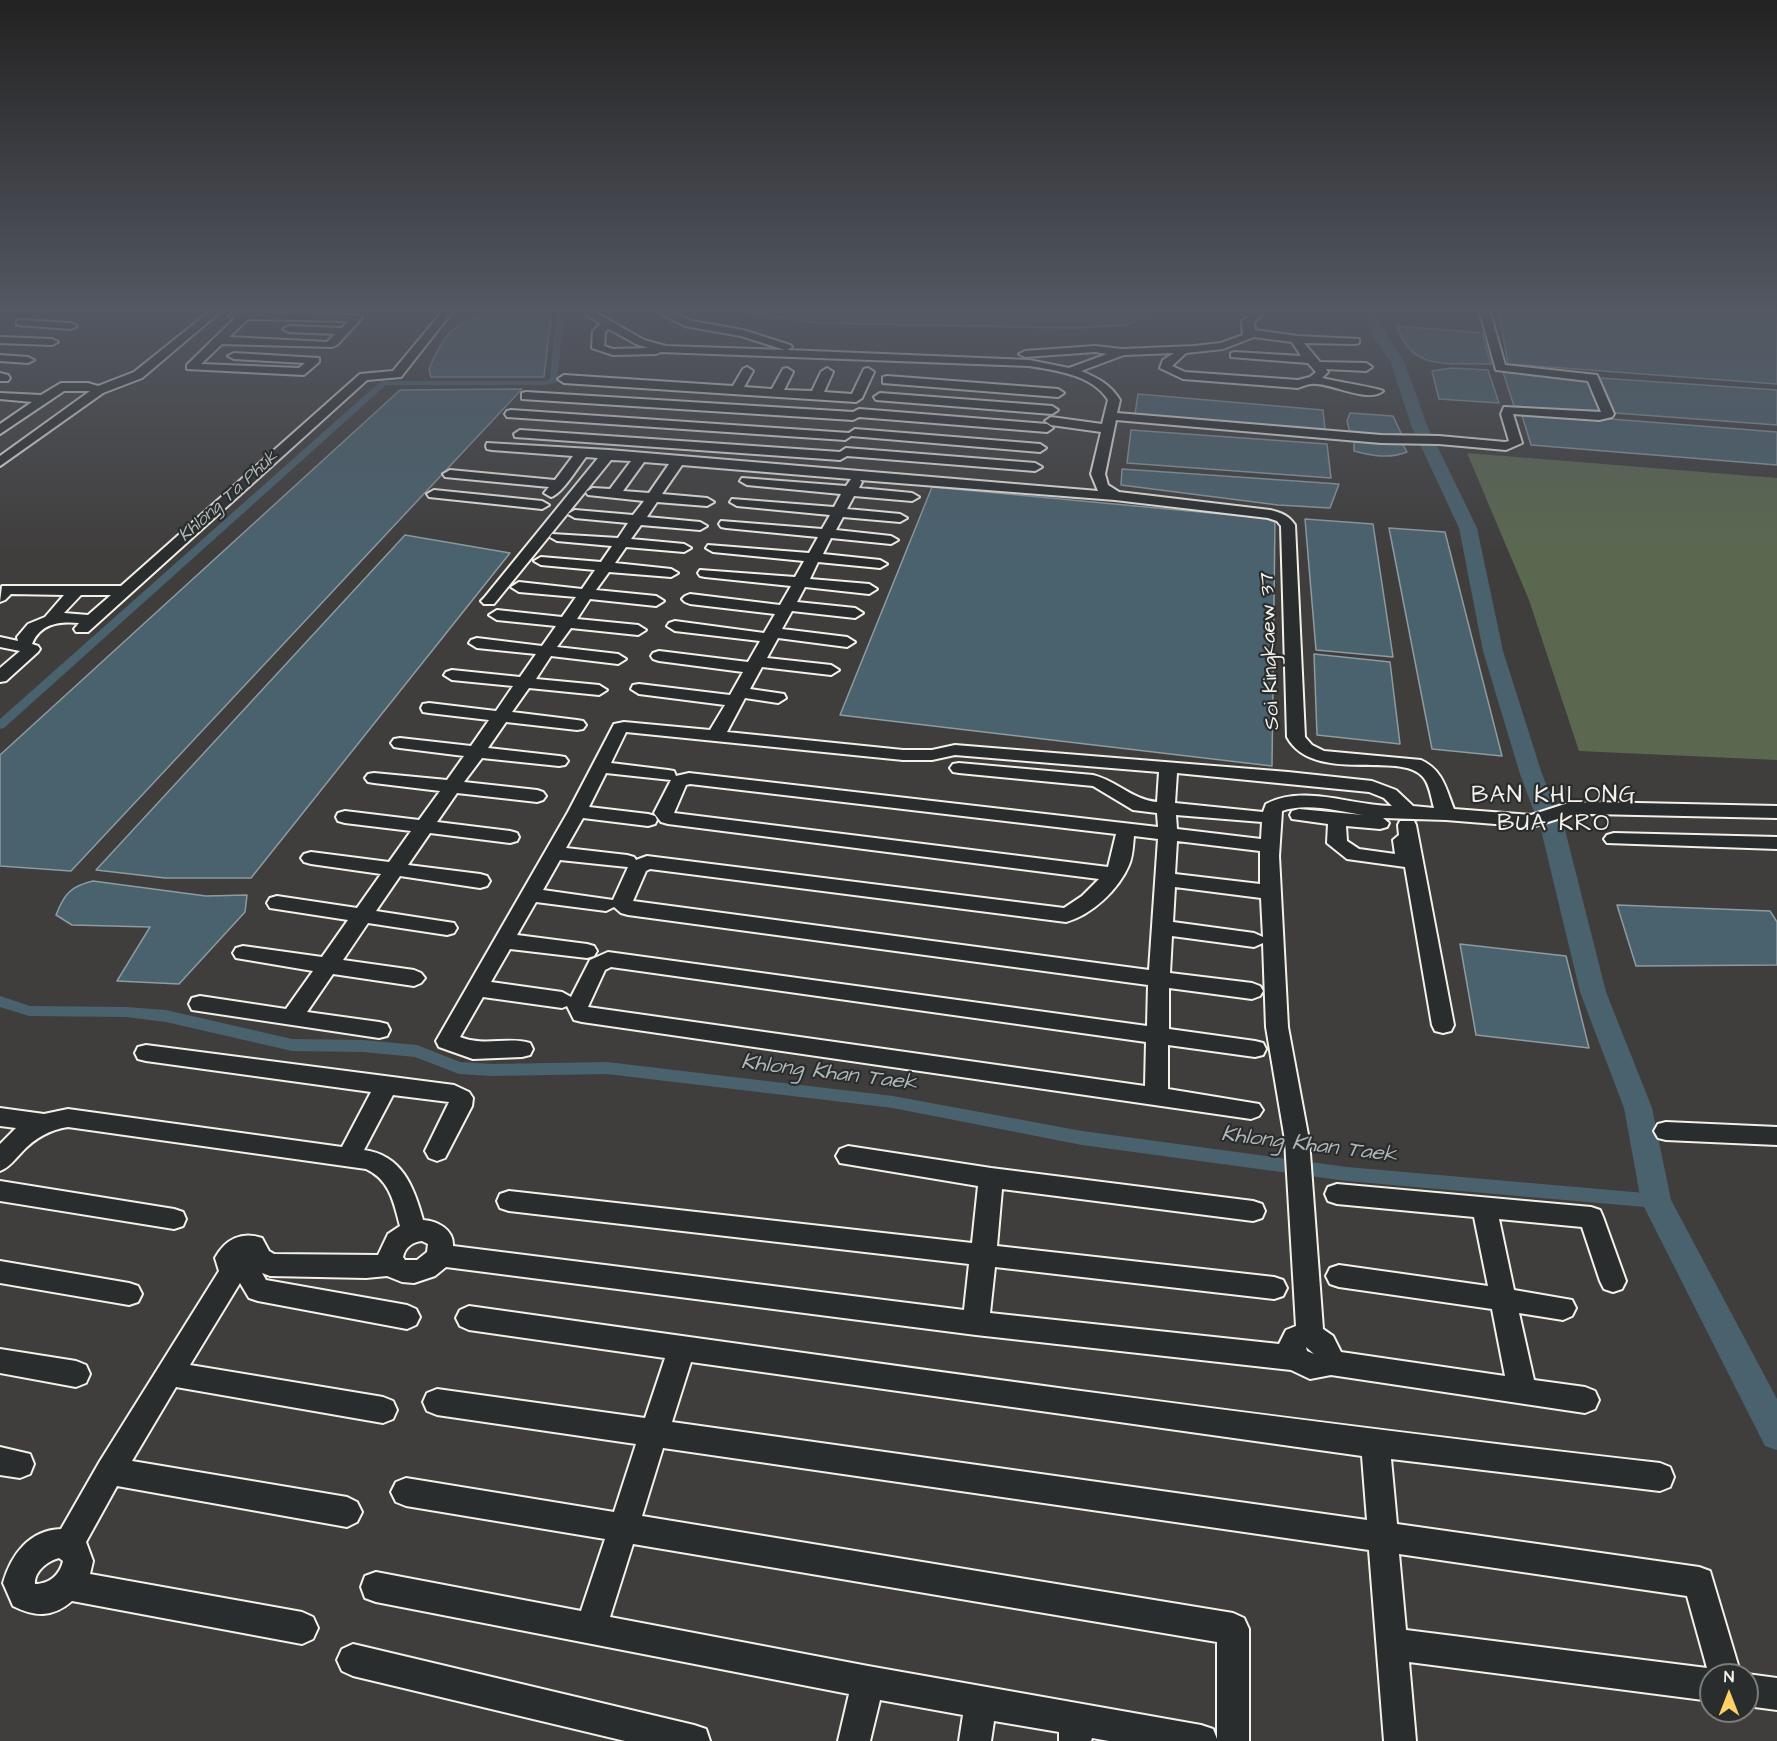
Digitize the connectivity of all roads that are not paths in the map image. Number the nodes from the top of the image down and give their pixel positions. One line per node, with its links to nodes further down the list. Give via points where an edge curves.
1 (52, 393): 16 (street)
2 (95, 393): 34 (street)
3 (345, 393): 86 (street)
4 (696, 393): 18 (street)
5 (779, 393): 14 (street)
6 (817, 393): 14 (street)
7 (858, 393): 14 (street, via 856,398)
8 (937, 393): 17 (street)
9 (1002, 393): 19 (street)
10 (1112, 393): 27 (street, via 1114,399)
11 (1599, 393): 27 (street, via 1608,414 1507,411 1514,445)
12 (1, 396): 16 (street)
13 (526, 396): 18 (street)
14 (816, 396)
15 (880, 397): 17 (street)
16 (43, 399): 22 (street)
17 (934, 401): 19 (street); 23 (street)
18 (689, 405): 23 (street); 26 (street)
19 (998, 406): 24 (street); 25 (street)
20 (0, 414): 22 (street)
21 (511, 414): 26 (street)
22 (20, 416): 28 (street)
23 (923, 418): 25 (street); 29 (street)
24 (1054, 420): 25 (street); 27 (street)
25 (989, 423): 30 (street)
26 (678, 424): 29 (street); 31 (street)
27 (1103, 424): 58 (street, via 1098,474 1102,487)
28 (0, 430)
29 (911, 437): 30 (street); 40 (street)
30 (981, 443): 32 (street); 45 (street)
31 (665, 444): 37 (street); 39 (street); 41 (street)
32 (1040, 448)
33 (0, 451): 34 (street)
34 (15, 452): 44 (street)
35 (583, 452): 38 (street); 39 (street); 53 (street)
36 (538, 453): 49 (street)
37 (868, 453): 40 (street); 50 (street)
38 (609, 454): 41 (street); 89 (street)
39 (485, 455): 47 (street); 49 (street)
40 (906, 457): 45 (street); 48 (street)
41 (657, 458): 42 (street)
42 (679, 460): 52 (street); 59 (street)
43 (638, 461): 56 (street)
44 (0, 462)
45 (975, 462): 46 (street, via 1017,472); 52 (street)
46 (1035, 467)
47 (450, 474)
48 (904, 474)
49 (511, 479): 53 (street); 62 (street)
50 (856, 480): 51 (street); 57 (street); 63 (street)
51 (747, 481)
52 (967, 483): 58 (street)
53 (558, 484): 62 (street, via 538,510)
54 (593, 492): 56 (street)
55 (434, 494): 62 (street)
56 (614, 494): 59 (street)
57 (912, 496)
58 (1115, 496): 133 (street, Soi Kingkaew 37, via 1270,514 1286,521 1298,743 1321,756 1427,769)
59 (653, 497): 60 (street); 66 (street)
60 (708, 502)
61 (737, 502): 63 (street)
62 (484, 504)
63 (839, 512): 65 (street); 69 (street)
64 (574, 514): 66 (street)
65 (900, 518)
66 (637, 520): 68 (street); 72 (street)
67 (726, 524): 69 (street)
68 (700, 526)
69 (827, 534): 71 (street); 75 (street)
70 (557, 537): 72 (street)
71 (891, 540)
72 (621, 542): 73 (street); 78 (street)
73 (684, 548)
74 (713, 548): 75 (street)
75 (814, 557): 77 (street); 81 (street)
76 (541, 561): 78 (street)
77 (880, 564)
78 (604, 567): 79 (street); 87 (street)
79 (671, 573)
80 (705, 573): 81 (street)
81 (800, 583): 83 (street); 91 (street)
82 (519, 587): 87 (street)
83 (869, 589)
84 (77, 590): 85 (street); 86 (street); 94 (street, via 52,616)
85 (2, 591)
86 (125, 591): 94 (street, via 87,625)
87 (586, 594): 90 (street); 95 (street)
88 (690, 599): 91 (street)
89 (489, 601)
90 (656, 601)
91 (786, 608): 92 (street); 98 (street)
92 (855, 614)
93 (497, 615): 95 (street)
94 (57, 617): 99 (street, via 34,627)
95 (566, 622): 97 (street); 103 (street)
96 (675, 626): 98 (street)
97 (638, 630)
98 (771, 635): 101 (street); 106 (street)
99 (26, 641)
100 (0, 642): 109 (street, via 32,649)
101 (847, 642)
102 (477, 643): 103 (street)
103 (546, 651): 105 (street); 110 (street)
104 (658, 656): 106 (street)
105 (618, 659)
106 (755, 665): 107 (street); 113 (street)
107 (831, 670)
108 (452, 675): 110 (street)
109 (0, 677)
110 (525, 682): 112 (street); 116 (street)
111 (639, 689): 113 (street)
112 (599, 690)
113 (738, 696): 114 (street); 118 (street)
114 (778, 698)
115 (429, 708): 116 (street)
116 (501, 717): 117 (street); 120 (street)
117 (577, 725)
118 (716, 736): 122 (street, via 620,728); 124 (street, via 932,755 954,762)
119 (400, 743): 120 (street)
120 (476, 752): 121 (street); 127 (street)
121 (560, 761)
122 (600, 767): 125 (street); 131 (street)
123 (959, 768): 130 (street, via 1104,783 1129,802)
124 (1167, 772): 128 (street); 130 (street)
125 (668, 775)
126 (374, 778): 127 (street)
127 (452, 787): 129 (street); 139 (street)
128 (1290, 795): 134 (street); 134 (street, via 1301,802 1334,805); 135 (street, via 1313,785); 211 (street, via 1274,808 1269,856 1277,1027 1297,1140)
129 (537, 796)
130 (1166, 808): 137 (street); 141 (street)
131 (577, 812): 138 (street); 146 (street)
132 (1777, 812): 133 (street, via 1614,807 1565,810 1532,822)
133 (1454, 815): 135 (street, via 1444,826)
134 (1352, 816): 135 (street); 135 (street, via 1335,838 1346,852 1400,861 1405,858)
135 (1404, 816): 172 (street)
136 (345, 817): 139 (street)
137 (1259, 817)
138 (648, 820)
139 (425, 826): 142 (street); 149 (street)
140 (1126, 830): 141 (street); 150 (street, via 1119,865); 150 (street, via 689,778 679,780 663,813 668,818)
141 (1168, 834): 145 (street); 151 (street)
142 (510, 837)
143 (1614, 839): 144 (street)
144 (1777, 843)
145 (1262, 845)
146 (554, 853): 148 (street); 154 (street)
147 (311, 858): 149 (street)
148 (627, 861)
149 (395, 869): 152 (street); 157 (street)
150 (1113, 874): 166 (street, via 1073,912 1056,915 646,862 638,867 622,903 628,908)
151 (1166, 879): 153 (street); 159 (street)
152 (480, 880)
153 (1261, 891)
154 (530, 895): 156 (street); 161 (street)
155 (277, 903): 157 (street)
156 (606, 904)
157 (363, 916): 158 (street); 164 (street)
158 (447, 928)
159 (1162, 928): 160 (street); 166 (street)
160 (1254, 940)
161 (504, 941): 162 (street); 167 (street)
162 (587, 951)
163 (243, 953): 164 (street)
164 (328, 966): 165 (street); 171 (street)
165 (414, 978)
166 (1160, 979): 168 (street); 174 (street)
167 (476, 988): 169 (street); 175 (street, via 447,1041 473,1051)
168 (1252, 991)
169 (562, 1000)
170 (200, 1004): 171 (street)
171 (292, 1017): 173 (street)
172 (1443, 1025)
173 (380, 1030)
174 (1158, 1036): 176 (street); 179 (street); 179 (street, via 608,959 597,965 577,1008 582,1014)
175 (522, 1049)
176 (1255, 1049)
177 (146, 1053): 178 (street)
178 (387, 1084): 185 (street, via 460,1098 460,1106); 187 (street)
179 (1156, 1097): 180 (street)
180 (1251, 1110)
181 (0, 1117): 182 (street)
182 (42, 1123): 187 (street, via 75,1119); 188 (street, via 22,1135)
183 (1666, 1131): 184 (street)
184 (1777, 1136)
185 (437, 1150)
186 (848, 1156): 189 (street)
187 (348, 1157): 196 (street, via 380,1163 394,1175)
188 (0, 1161)
189 (991, 1178): 194 (street); 198 (street)
190 (0, 1191): 195 (street)
191 (1337, 1194): 193 (street)
192 (509, 1202): 198 (street)
193 (1485, 1209): 203 (street, via 1592,1217); 206 (street)
194 (1253, 1211)
195 (174, 1219)
196 (414, 1231): 197 (street, via 436,1235 442,1247); 199 (street, via 394,1244)
197 (440, 1255): 199 (street, via 419,1271 402,1271); 210 (street)
198 (984, 1256): 204 (street); 210 (street)
199 (392, 1264): 200 (street)
200 (246, 1265): 208 (street, via 258,1290); 217 (street)
201 (0, 1272): 205 (street)
202 (1340, 1276): 206 (street)
203 (1613, 1281)
204 (1274, 1288)
205 (129, 1294)
206 (1503, 1299): 207 (street); 218 (street)
207 (1563, 1308)
208 (407, 1317)
209 (469, 1318): 212 (street)
210 (976, 1323): 213 (street)
211 (1310, 1336): 213 (street, via 1295,1339 1291,1348); 215 (street, via 1325,1346)
212 (682, 1347): 222 (street); 223 (street)
213 (1295, 1358): 215 (street, via 1310,1368)
214 (0, 1361): 216 (street)
215 (1326, 1362): 218 (street)
216 (76, 1374)
217 (171, 1374): 221 (street); 224 (street)
218 (1522, 1390): 219 (street)
219 (1585, 1400)
220 (437, 1402): 222 (street)
221 (383, 1410)
222 (654, 1434): 228 (street); 229 (street)
223 (1375, 1444): 225 (street); 229 (street)
224 (110, 1471): 227 (street); 230 (street)
225 (1660, 1477)
226 (406, 1492): 228 (street)
227 (347, 1512)
228 (623, 1529): 235 (street); 249 (street, via 1233,1629)
229 (1383, 1536): 236 (street); 238 (street, via 1699,1582)
230 (68, 1545): 231 (street, via 59,1543 40,1550); 232 (street, via 78,1554 79,1563)
231 (9, 1581): 232 (street, via 31,1600 51,1597)
232 (67, 1585): 234 (street)
233 (376, 1587): 235 (street)
234 (302, 1628)
235 (590, 1630): 239 (street)
236 (1392, 1644): 240 (street); 250 (street)
237 (353, 1660): 246 (street)
238 (1722, 1663)
239 (868, 1682): 243 (street); 247 (street)
240 (1699, 1683)
241 (1759, 1692): 242 (street)
242 (1777, 1694)
243 (981, 1702): 244 (street); 248 (street)
244 (1076, 1730): 245 (street)
245 (1195, 1740)
246 (694, 1741)
247 (854, 1741)
248 (975, 1741)
249 (1233, 1741)
250 (1400, 1741)

